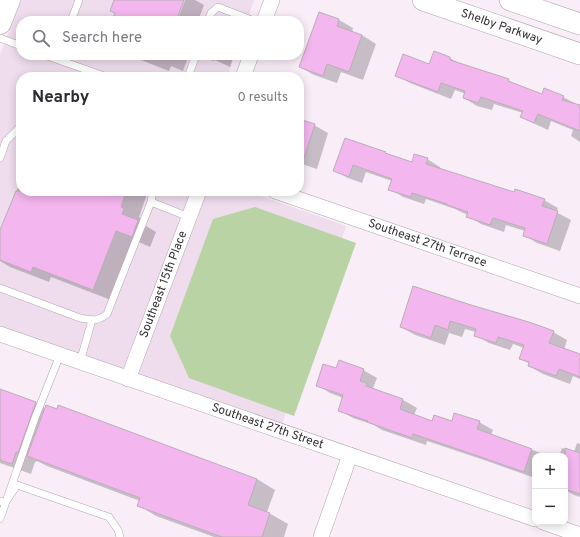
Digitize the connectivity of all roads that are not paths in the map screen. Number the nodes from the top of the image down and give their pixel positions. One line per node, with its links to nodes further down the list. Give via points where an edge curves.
1 (9, 0): 10 (main road)
2 (79, 0): 6 (lane)
3 (272, 0): 9 (street)
4 (423, 0): 14 (street, Shelby Parkway)
5 (510, 0): 11 (street)
6 (73, 16)
7 (210, 16): 8 (lane, via 218,7)
8 (241, 16)
9 (266, 16)
10 (0, 24)
11 (580, 24)
12 (0, 38): 13 (lane)
13 (16, 44)
14 (580, 54)
15 (64, 60): 18 (lane)
16 (194, 60): 19 (lane)
17 (249, 60): 20 (street)
18 (94, 72)
19 (190, 72)
20 (245, 72)
21 (16, 130): 22 (lane)
22 (3, 141): 23 (lane)
23 (0, 158)
24 (152, 196): 27 (lane)
25 (197, 196): 28 (street, Southeast 15th Place)
26 (290, 196): 30 (street, Southeast 27th Terrace)
27 (151, 202): 28 (lane); 31 (lane, via 107,314 101,319)
28 (189, 217): 35 (street, Southeast 15th Place)
29 (0, 288): 31 (lane, via 80,318)
30 (580, 296)
31 (92, 320): 34 (lane)
32 (0, 334): 33 (street, Southeast 27th Street)
33 (60, 355): 34 (street, Southeast 27th Street); 37 (lane)
34 (80, 362): 35 (street, Southeast 27th Street)
35 (128, 379): 36 (street, Southeast 27th Street)
36 (350, 455): 38 (street, Southeast 27th Street); 43 (street)
37 (3, 502): 39 (lane); 42 (lane, via 17,485 109,517)
38 (532, 518)
39 (0, 519)
40 (552, 525): 41 (street)
41 (580, 535)
42 (120, 537)
43 (321, 537)

